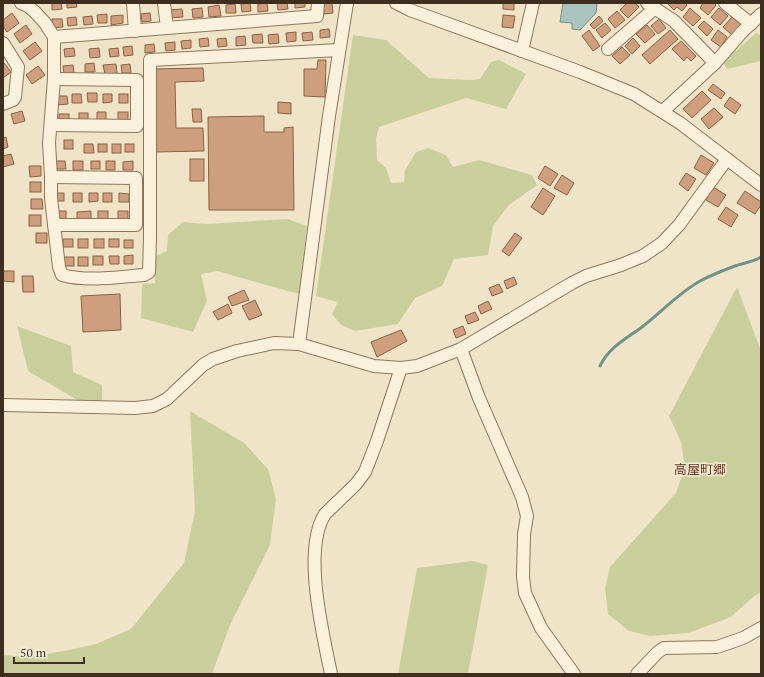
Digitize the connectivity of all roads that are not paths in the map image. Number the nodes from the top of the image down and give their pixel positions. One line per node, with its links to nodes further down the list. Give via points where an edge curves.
1 (21, 3): 15 (street, via 35,12)
2 (132, 3): 14 (street)
3 (164, 3): 13 (street)
4 (318, 3): 13 (street, via 317,16)
5 (347, 3): 18 (street)
6 (396, 3): 9 (street)
7 (533, 3): 19 (street)
8 (725, 3): 12 (street)
9 (410, 6): 19 (street)
10 (650, 6): 17 (street); 20 (street, via 674,22)
11 (761, 14): 12 (street)
12 (751, 24): 20 (street)
13 (167, 28): 14 (street)
14 (135, 30): 15 (street)
15 (54, 37): 21 (street)
16 (3, 43): 22 (street, via 18,67 15,97)
17 (608, 49)
18 (339, 50): 28 (street, via 150,60 149,272 144,275 95,279 62,275); 29 (street)
19 (522, 51): 23 (street, via 634,94)
20 (715, 63): 23 (street)
21 (54, 79): 24 (street); 24 (street, via 137,80 137,126)
22 (3, 104)
23 (664, 111): 25 (street)
24 (52, 125): 26 (street, via 49,143)
25 (727, 159): 27 (street); 30 (street, via 679,225 662,243 643,256 572,283)
26 (52, 177): 28 (street); 28 (street, via 136,178 136,225)
27 (761, 185)
28 (54, 225)
29 (299, 344): 31 (street, via 374,366); 32 (street, via 274,343 212,359 166,399 153,406 135,408)
30 (461, 349): 31 (street, via 416,366); 35 (street, via 479,398 522,497 527,516 524,534 525,593 541,628)
31 (401, 368): 34 (street, via 378,441 365,472 325,514 316,542 315,571 321,627)
32 (3, 405)
33 (761, 628): 36 (street, via 743,638 717,647 664,648)
34 (330, 674)
35 (574, 674)
36 (637, 674)

